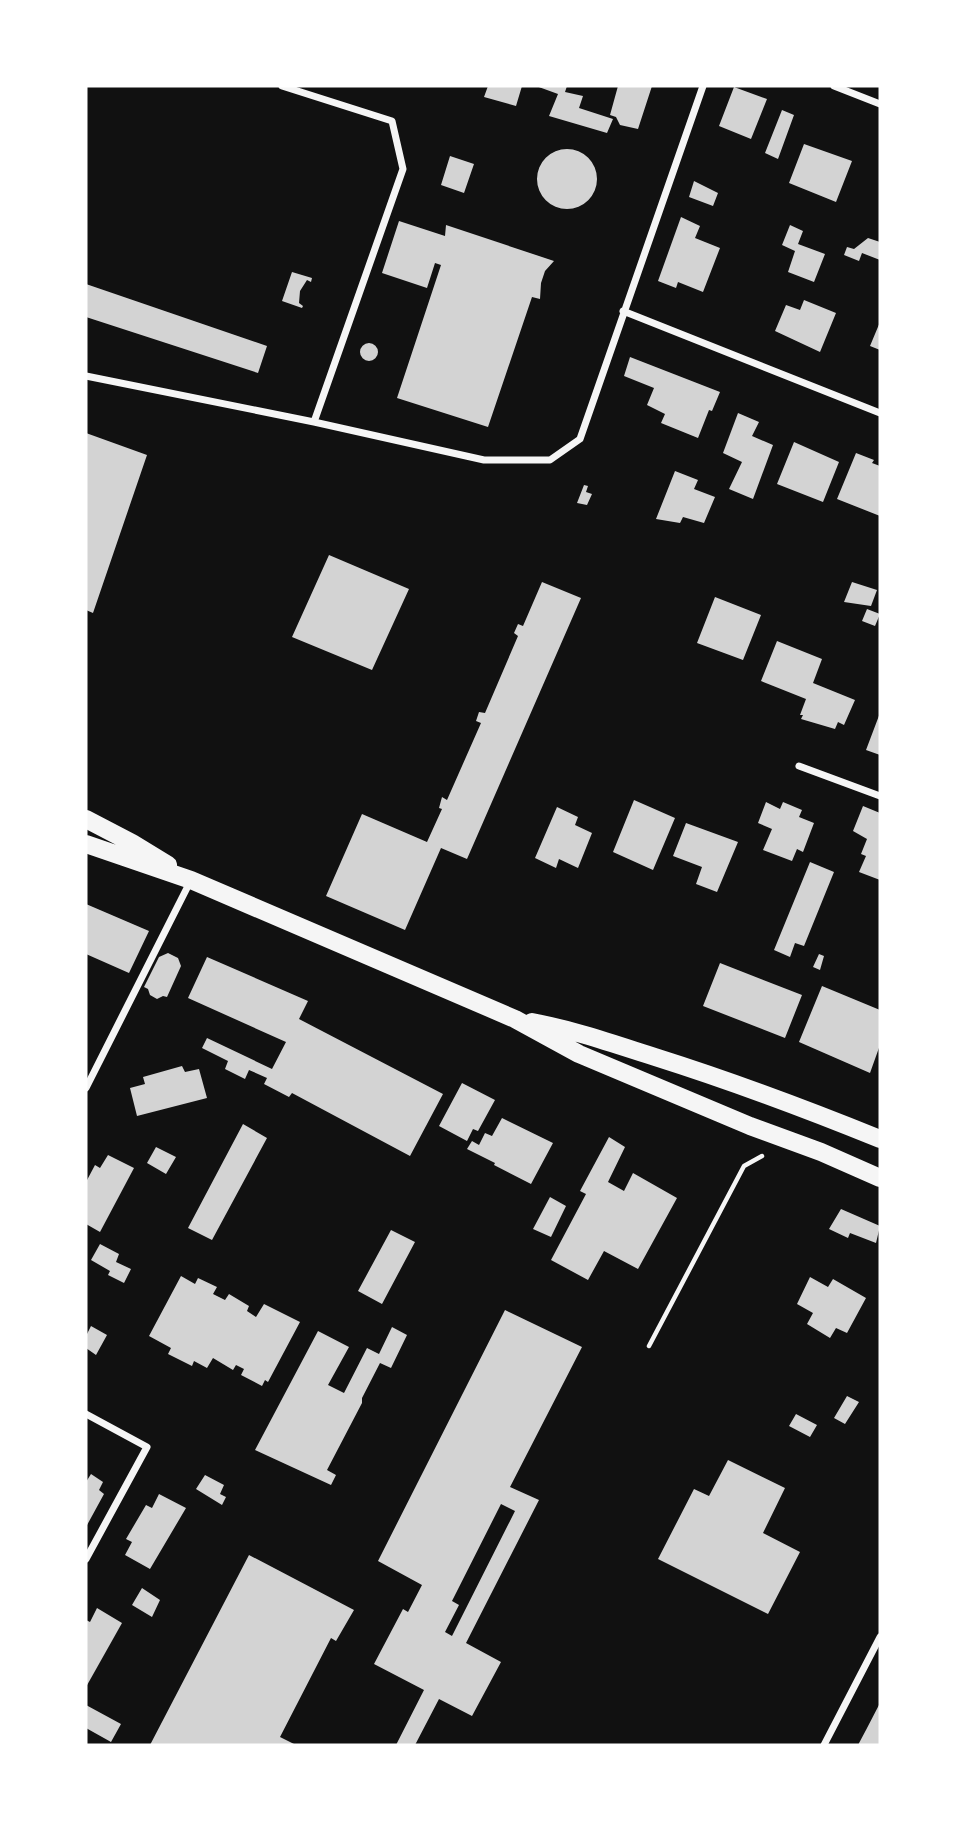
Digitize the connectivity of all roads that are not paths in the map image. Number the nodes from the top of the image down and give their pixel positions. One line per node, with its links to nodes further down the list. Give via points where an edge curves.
1 (282, 86): 8 (street, via 391,121 403,169)
2 (703, 86): 5 (street)
3 (834, 86): 4 (street)
4 (880, 104)
5 (623, 311): 7 (street); 8 (street, via 580,439 550,460 484,460)
6 (86, 376): 8 (street)
7 (880, 413)
8 (314, 422)
9 (799, 766): 10 (street)
10 (880, 796)
11 (86, 819): 13 (main road)
12 (86, 844): 13 (main road)
13 (191, 880): 14 (main road); 15 (street)
14 (515, 1019): 16 (main road, via 569,1029 707,1073); 17 (main road, via 579,1054)
15 (86, 1088)
16 (880, 1139)
17 (880, 1178)
18 (86, 1414): 19 (street, via 147,1447)
19 (86, 1559)
20 (880, 1637): 21 (street)
21 (824, 1745)

